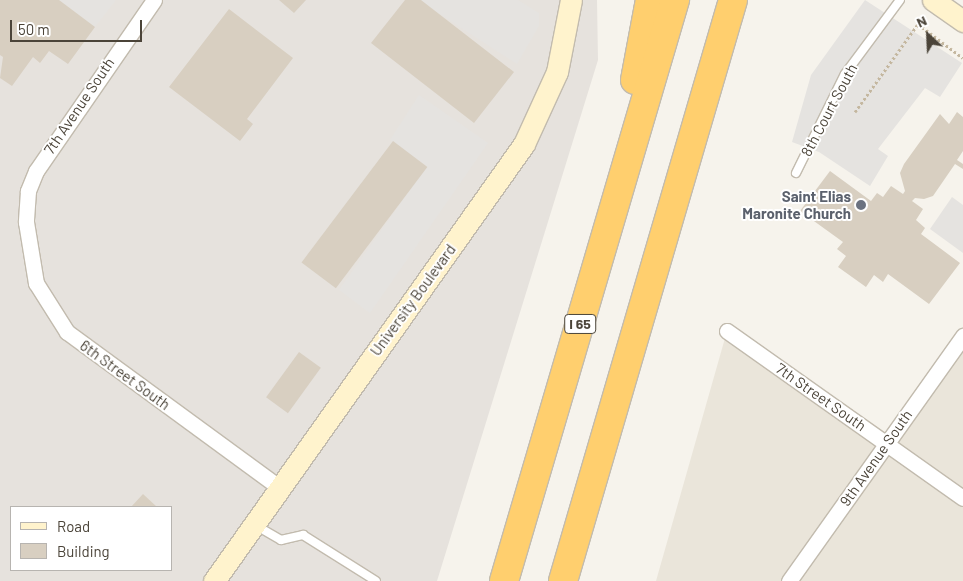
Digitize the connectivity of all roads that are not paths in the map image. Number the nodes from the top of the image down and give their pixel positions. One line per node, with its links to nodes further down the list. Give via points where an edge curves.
1 (154, 0): 10 (street, 7th Avenue South, via 36,170 28,190)
2 (571, 0): 15 (main road, University Boulevard, via 557,72 524,144)
3 (650, 0): 11 (highway)
4 (675, 0): 11 (highway, I 65)
5 (733, 0): 21 (highway)
6 (900, 0): 9 (lane, 8th Court South, via 845,74)
7 (933, 0): 8 (main road)
8 (963, 21)
9 (796, 173)
10 (26, 222): 15 (street, 6th Street South, via 36,283 67,332)
11 (608, 230): 20 (highway, I 65)
12 (727, 331): 14 (street, 7th Street South)
13 (963, 336): 14 (street, 9th Avenue South)
14 (886, 444): 16 (street, 7th Street South); 22 (street, 9th Avenue South)
15 (280, 488): 17 (main road, University Boulevard)
16 (963, 498)
17 (254, 525): 18 (main road, University Boulevard); 19 (lane, via 281,540 303,535)
18 (214, 581)
19 (376, 581)
20 (504, 581)
21 (563, 581)
22 (789, 581)

